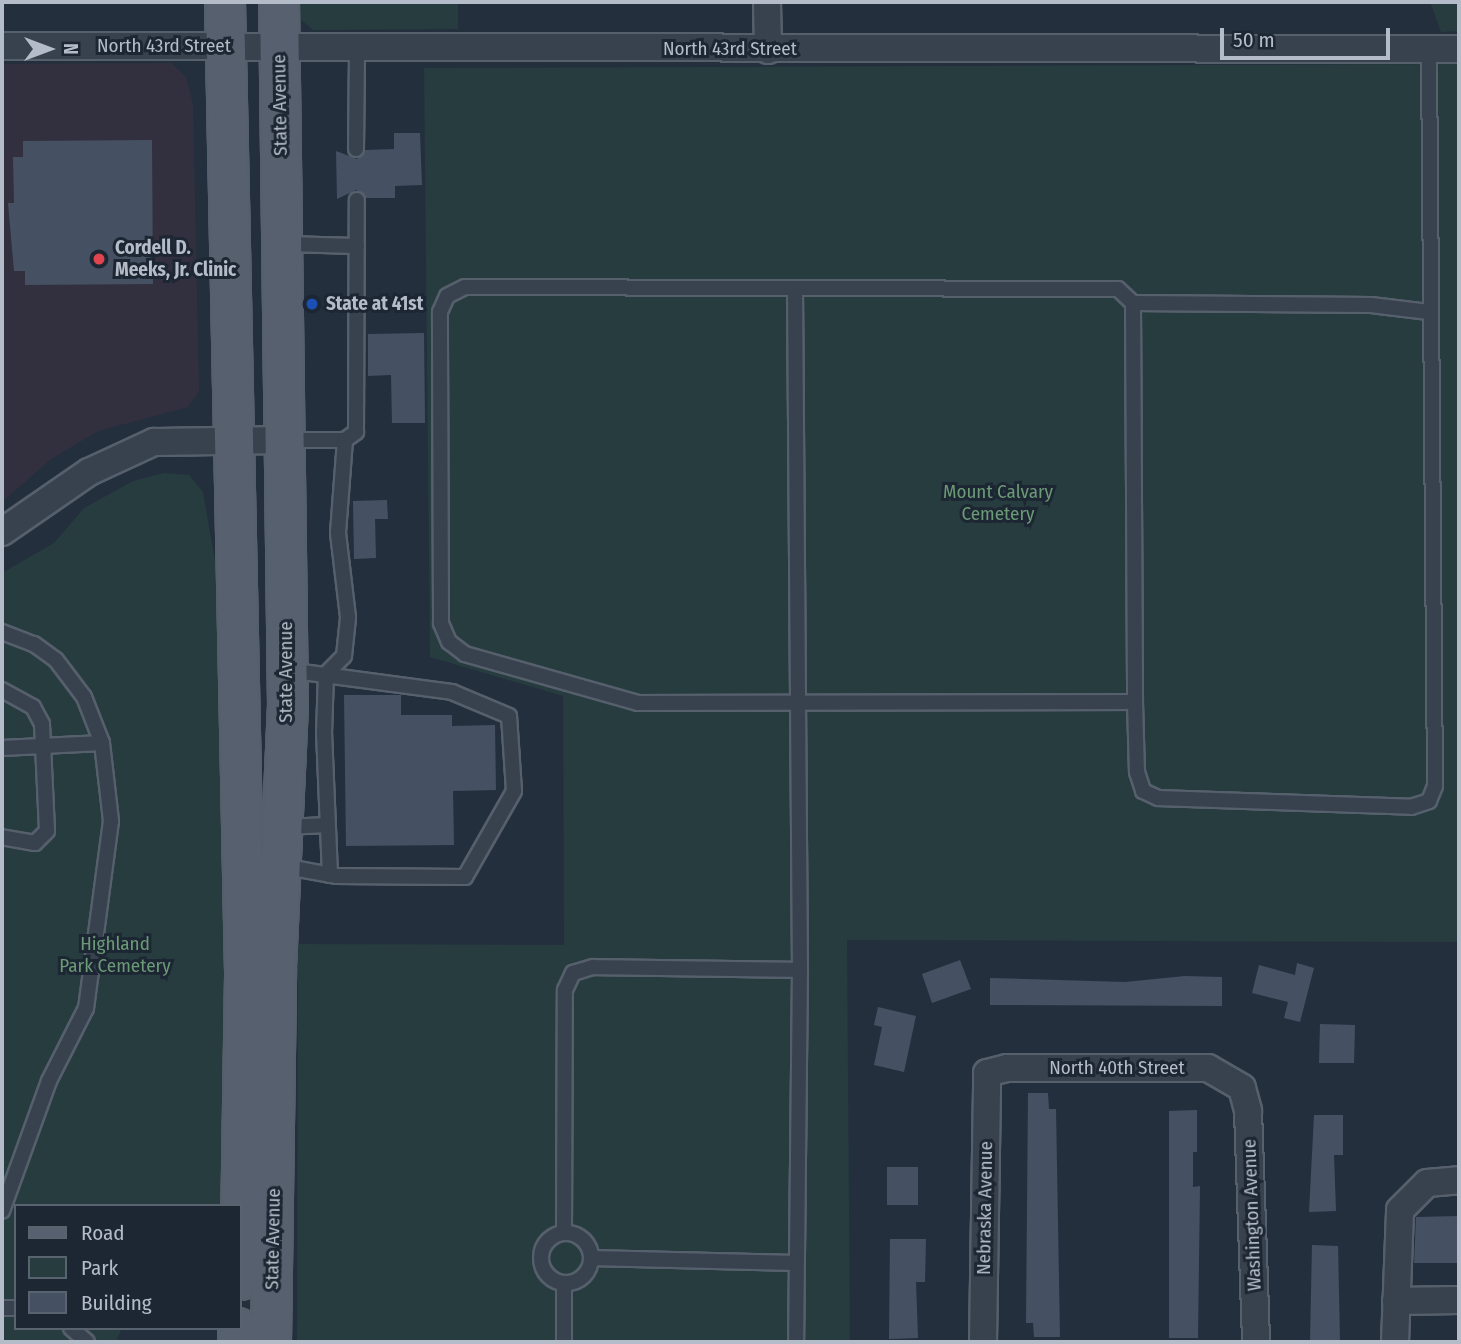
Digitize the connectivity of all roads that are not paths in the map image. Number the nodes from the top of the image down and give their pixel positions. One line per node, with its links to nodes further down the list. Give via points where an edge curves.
1 (225, 2): 5 (main road, State Avenue)
2 (279, 2): 6 (main road, State Avenue)
3 (767, 2): 8 (street)
4 (2, 46): 5 (street, North 43rd Street)
5 (226, 46): 6 (street, North 43rd Street); 20 (main road, State Avenue)
6 (279, 46): 7 (street, North 43rd Street); 13 (main road, State Avenue)
7 (357, 47): 8 (street, North 43rd Street); 11 (lane)
8 (768, 50): 9 (street, North 43rd Street)
9 (1429, 50): 10 (street, North 43rd Street); 17 (lane)
10 (1459, 50)
11 (356, 149)
12 (356, 200): 14 (lane)
13 (281, 244): 14 (lane); 18 (main road, State Avenue)
14 (357, 246): 19 (lane, via 356,432)
15 (795, 288): 16 (lane, via 1118,289); 26 (lane); 26 (lane, via 465,287 447,296 440,312 441,623 449,642 465,654 618,699)
16 (1133, 303): 17 (lane, via 1371,305); 27 (lane)
17 (1429, 312): 27 (lane, via 1435,786 1429,801 1411,807 1340,808 1303,800 1158,798 1143,791 1137,772)
18 (283, 440): 19 (lane); 20 (street); 23 (main road, State Avenue)
19 (345, 440): 24 (lane, via 338,533 348,617 344,656)
20 (236, 441): 21 (street, via 154,442 89,472); 40 (main road, State Avenue, via 245,975)
21 (2, 532)
22 (2, 632): 28 (lane, via 34,644 56,660 84,697)
23 (287, 670): 24 (lane); 32 (main road, State Avenue)
24 (326, 674): 31 (lane); 35 (lane, via 452,692 509,716 514,792 465,877)
25 (2, 690): 29 (lane, via 33,707 43,724)
26 (800, 702): 27 (lane); 36 (lane)
27 (1135, 702)
28 (102, 743): 29 (lane); 41 (lane, via 111,821 94,978)
29 (44, 746): 30 (lane); 33 (lane, via 47,831 35,843)
30 (2, 748)
31 (328, 825): 32 (lane); 35 (lane)
32 (282, 827): 34 (main road, State Avenue)
33 (2, 837)
34 (280, 866): 35 (lane); 50 (main road, State Avenue)
35 (330, 875)
36 (800, 970): 42 (lane, via 593,967 573,973 565,990); 44 (lane)
37 (987, 1073): 38 (street, North 40th Street, via 1007,1068 1208,1069); 53 (street, Nebraska Avenue)
38 (1242, 1088): 54 (street, Washington Avenue, via 1248,1111)
39 (1459, 1180): 47 (street, via 1427,1183 1400,1210)
40 (241, 1204)
41 (2, 1211)
42 (564, 1233): 43 (lane, via 580,1237); 45 (lane, via 549,1239 541,1254 544,1270)
43 (591, 1258): 44 (lane); 45 (lane, via 580,1279)
44 (796, 1263): 52 (lane)
45 (564, 1284): 51 (lane)
46 (1459, 1300): 47 (street)
47 (1396, 1301): 55 (street)
48 (73, 1330): 49 (lane)
49 (88, 1342)
50 (271, 1342)
51 (564, 1342)
52 (796, 1342)
53 (983, 1342)
54 (1256, 1342)
55 (1395, 1342)

